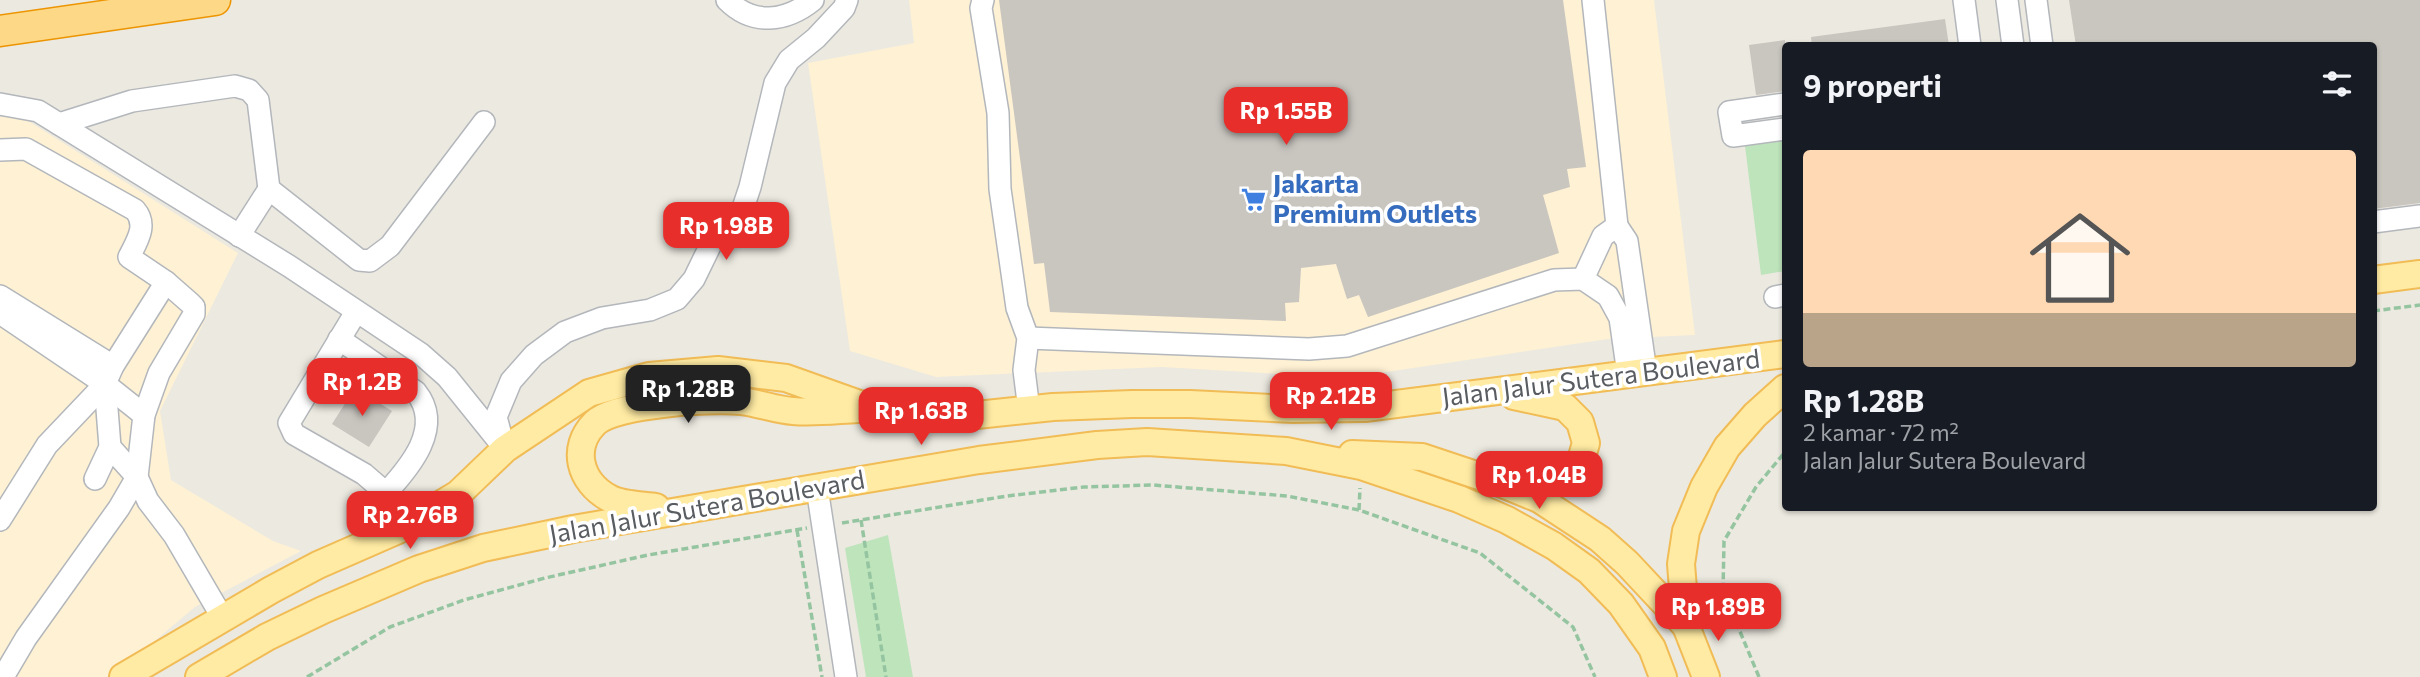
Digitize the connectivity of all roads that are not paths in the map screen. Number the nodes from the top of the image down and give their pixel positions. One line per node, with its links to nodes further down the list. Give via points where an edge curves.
1 (215, 0): 10 (highway)
2 (727, 0): 3 (street, via 746,14 769,19 797,12)
3 (813, 0)
4 (847, 0): 45 (street, via 816,38 789,60 775,83 740,217 712,242 694,279 677,299 565,332 534,355 512,381 496,417)
5 (983, 0): 35 (street, via 998,113 1002,202 1017,309)
6 (1593, 0): 25 (street)
7 (1964, 0): 11 (street)
8 (2007, 0): 12 (street)
9 (2036, 0): 13 (street)
10 (0, 31)
11 (1969, 42)
12 (2012, 42)
13 (2041, 42)
14 (0, 104): 17 (street, via 27,107)
15 (1782, 104): 18 (street, via 1729,112 1733,136)
16 (484, 122): 21 (street, via 390,246 370,261 359,260)
17 (58, 124): 20 (street); 21 (street, via 132,101 235,86 249,90 258,100)
18 (1782, 129)
19 (0, 150): 22 (street, via 26,149)
20 (130, 168): 22 (street); 26 (street)
21 (269, 188): 26 (street)
22 (110, 197): 30 (street, via 141,218 129,257)
23 (2420, 216): 24 (street)
24 (2377, 221)
25 (1617, 226): 28 (street, via 1603,236); 37 (street, via 1627,241)
26 (239, 236): 32 (street)
27 (2420, 274): 29 (main road)
28 (1583, 279): 35 (street, via 1554,280 1347,346 1309,349); 37 (street, via 1608,296)
29 (2377, 279)
30 (166, 282): 38 (street); 43 (street, via 191,303 194,314 159,373)
31 (0, 296): 38 (street)
32 (356, 312): 34 (street); 45 (street, via 421,354 447,377)
33 (0, 313): 38 (street)
34 (339, 338): 51 (street, via 422,400 425,440 408,470); 51 (street, via 297,407 289,423 291,430 364,474)
35 (1028, 338): 42 (street, via 1024,370)
36 (1782, 354): 37 (main road, Jalan Jalur Sutera Boulevard)
37 (1637, 373): 40 (main road, Jalan Jalur Sutera Boulevard)
38 (109, 375): 43 (street); 44 (street); 53 (street, via 47,445)
39 (1782, 391): 56 (main road, via 1727,447 1704,486 1686,531 1681,564)
40 (1460, 397): 42 (main road, Jalan Jalur Sutera Boulevard, via 1365,408 1132,404); 47 (main road, via 1509,394 1565,407 1580,422 1586,443 1579,467 1552,477 1505,474)
41 (873, 409): 42 (main road, Jalan Jalur Sutera Boulevard, via 958,417); 45 (main road, Jalan Jalur Sutera Boulevard, via 786,378 718,370 649,376 589,393); 52 (main road, via 793,411 744,401 707,400 665,403 597,421 583,439 580,463 589,482 610,499)
42 (1029, 410)
43 (144, 415): 48 (street)
44 (110, 447): 48 (street); 49 (street)
45 (505, 449): 54 (main road, Jalan Jalur Sutera Boulevard, via 458,494)
46 (1286, 451): 47 (main road); 50 (main road, Jalan Jalur Sutera Boulevard, via 1147,442 1097,444); 61 (main road, Jalan Jalur Sutera Boulevard, via 1361,466 1459,499 1554,546 1589,571 1621,604 1652,649)
47 (1422, 457): 56 (main road, via 1500,483 1570,517 1627,563)
48 (137, 477): 55 (street); 57 (street)
49 (95, 479)
50 (817, 488): 52 (main road, Jalan Jalur Sutera Boulevard); 60 (street)
51 (386, 493): 54 (street)
52 (679, 510): 59 (main road, Jalan Jalur Sutera Boulevard, via 483,548 419,569 267,637)
53 (0, 520)
54 (398, 530): 55 (main road, Jalan Jalur Sutera Boulevard, via 318,565)
55 (222, 617): 58 (main road, Jalan Jalur Sutera Boulevard)
56 (1686, 626): 62 (main road)
57 (3, 677)
58 (124, 677)
59 (199, 677)
60 (846, 677)
61 (1663, 677)
62 (1706, 677)

